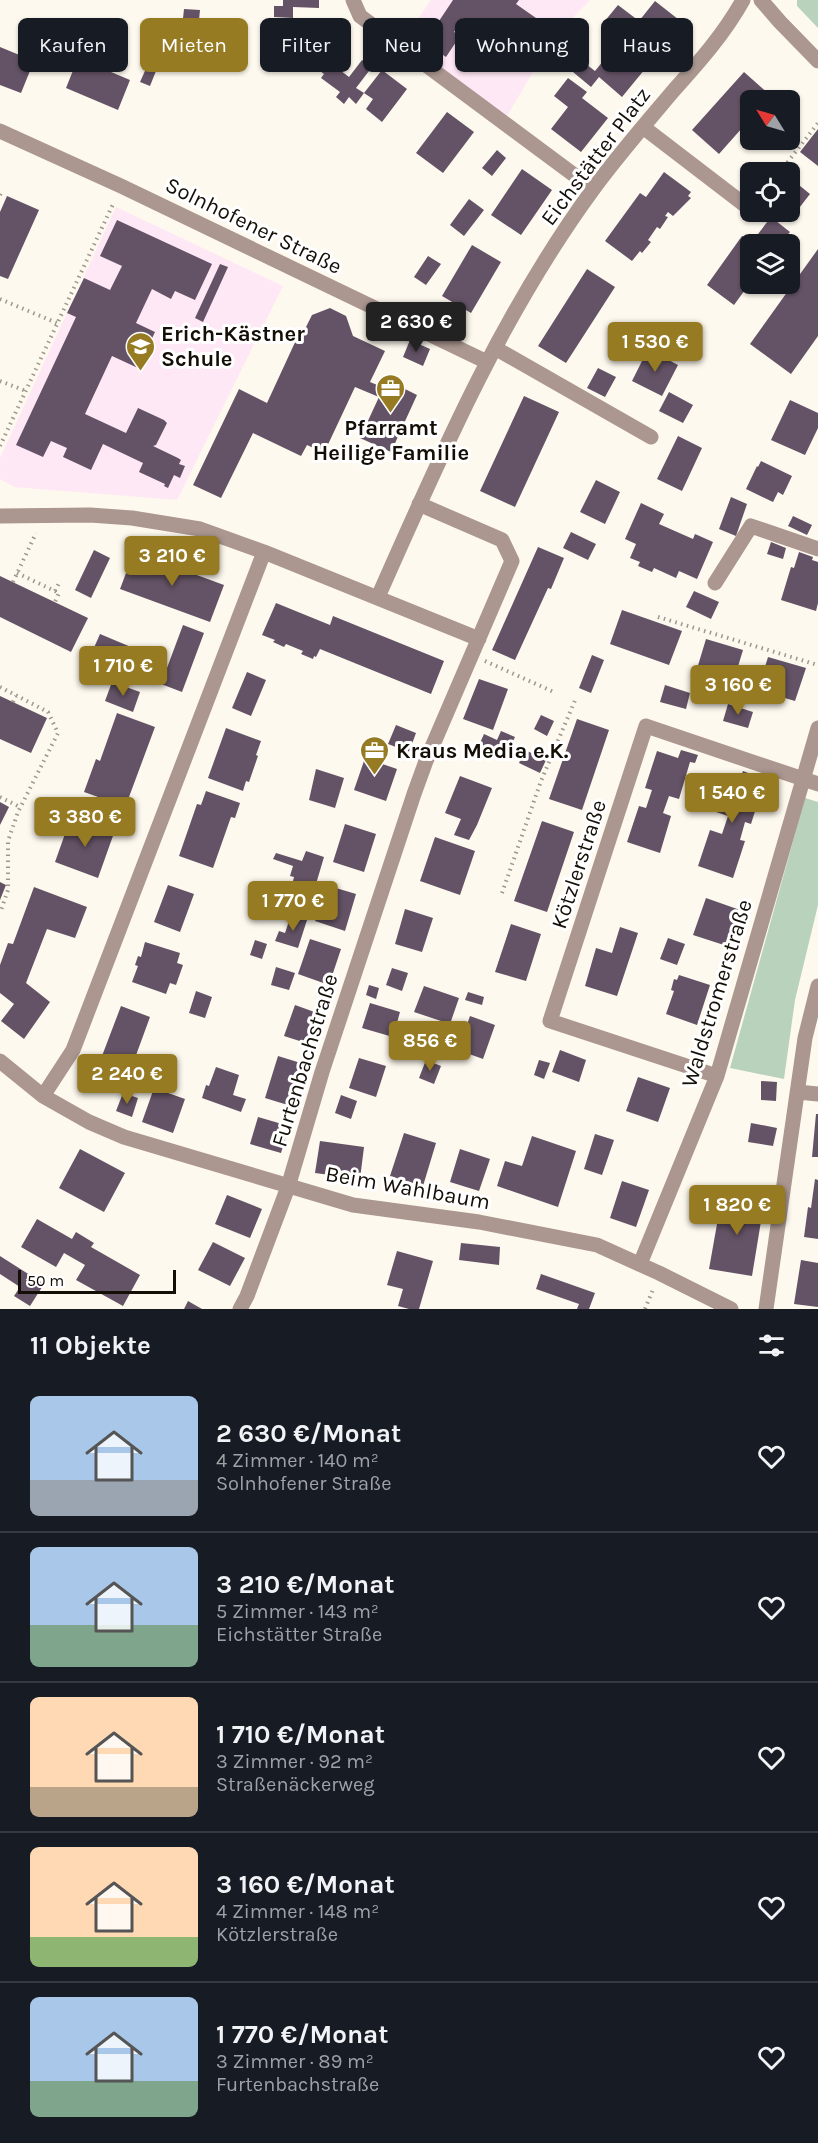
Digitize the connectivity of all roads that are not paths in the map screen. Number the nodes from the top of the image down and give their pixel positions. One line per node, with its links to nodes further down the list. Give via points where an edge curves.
1 (353, 0): 7 (street, via 360,16)
2 (743, 0): 5 (street, Eichstätter Platz, via 721,37)
3 (761, 0): 4 (street)
4 (818, 61)
5 (643, 127): 7 (street, Eichstätter Platz); 8 (street)
6 (0, 131): 10 (street, Solnhofener Straße)
7 (593, 189): 9 (street, Eichstätter Platz)
8 (740, 201)
9 (495, 348): 10 (street, Eichstätter Platz); 11 (street)
10 (487, 362): 12 (street, Eichstätter Platz)
11 (651, 437)
12 (419, 504): 17 (street, Eichstätter Platz); 18 (street, Furtenbachstraße, via 502,540 512,561)
13 (0, 516): 15 (street, via 132,518 200,529)
14 (818, 549): 16 (street, via 751,526)
15 (264, 552): 17 (street); 27 (street, via 73,1050)
16 (715, 583)
17 (378, 597): 18 (street)
18 (479, 639): 28 (street, Furtenbachstraße, via 426,761 393,855)
19 (818, 728): 20 (street, Waldstromerstraße)
20 (803, 780): 21 (street, Kötzlerstraße); 24 (street, Waldstromerstraße); 24 (street, Kötzlerstraße, via 646,726 550,1021)
21 (818, 784)
22 (818, 987): 25 (street)
23 (0, 1061): 27 (street, Beim Wahlbaum)
24 (717, 1076): 29 (street, Waldstromerstraße)
25 (798, 1092): 26 (street); 32 (street)
26 (818, 1094)
27 (43, 1096): 28 (street, Beim Wahlbaum, via 124,1137)
28 (288, 1187): 29 (street, Beim Wahlbaum, via 354,1205 480,1222 597,1245); 30 (street, Furtenbachstraße)
29 (640, 1264): 31 (street, Beim Wahlbaum)
30 (240, 1309)
31 (731, 1309)
32 (765, 1309)

